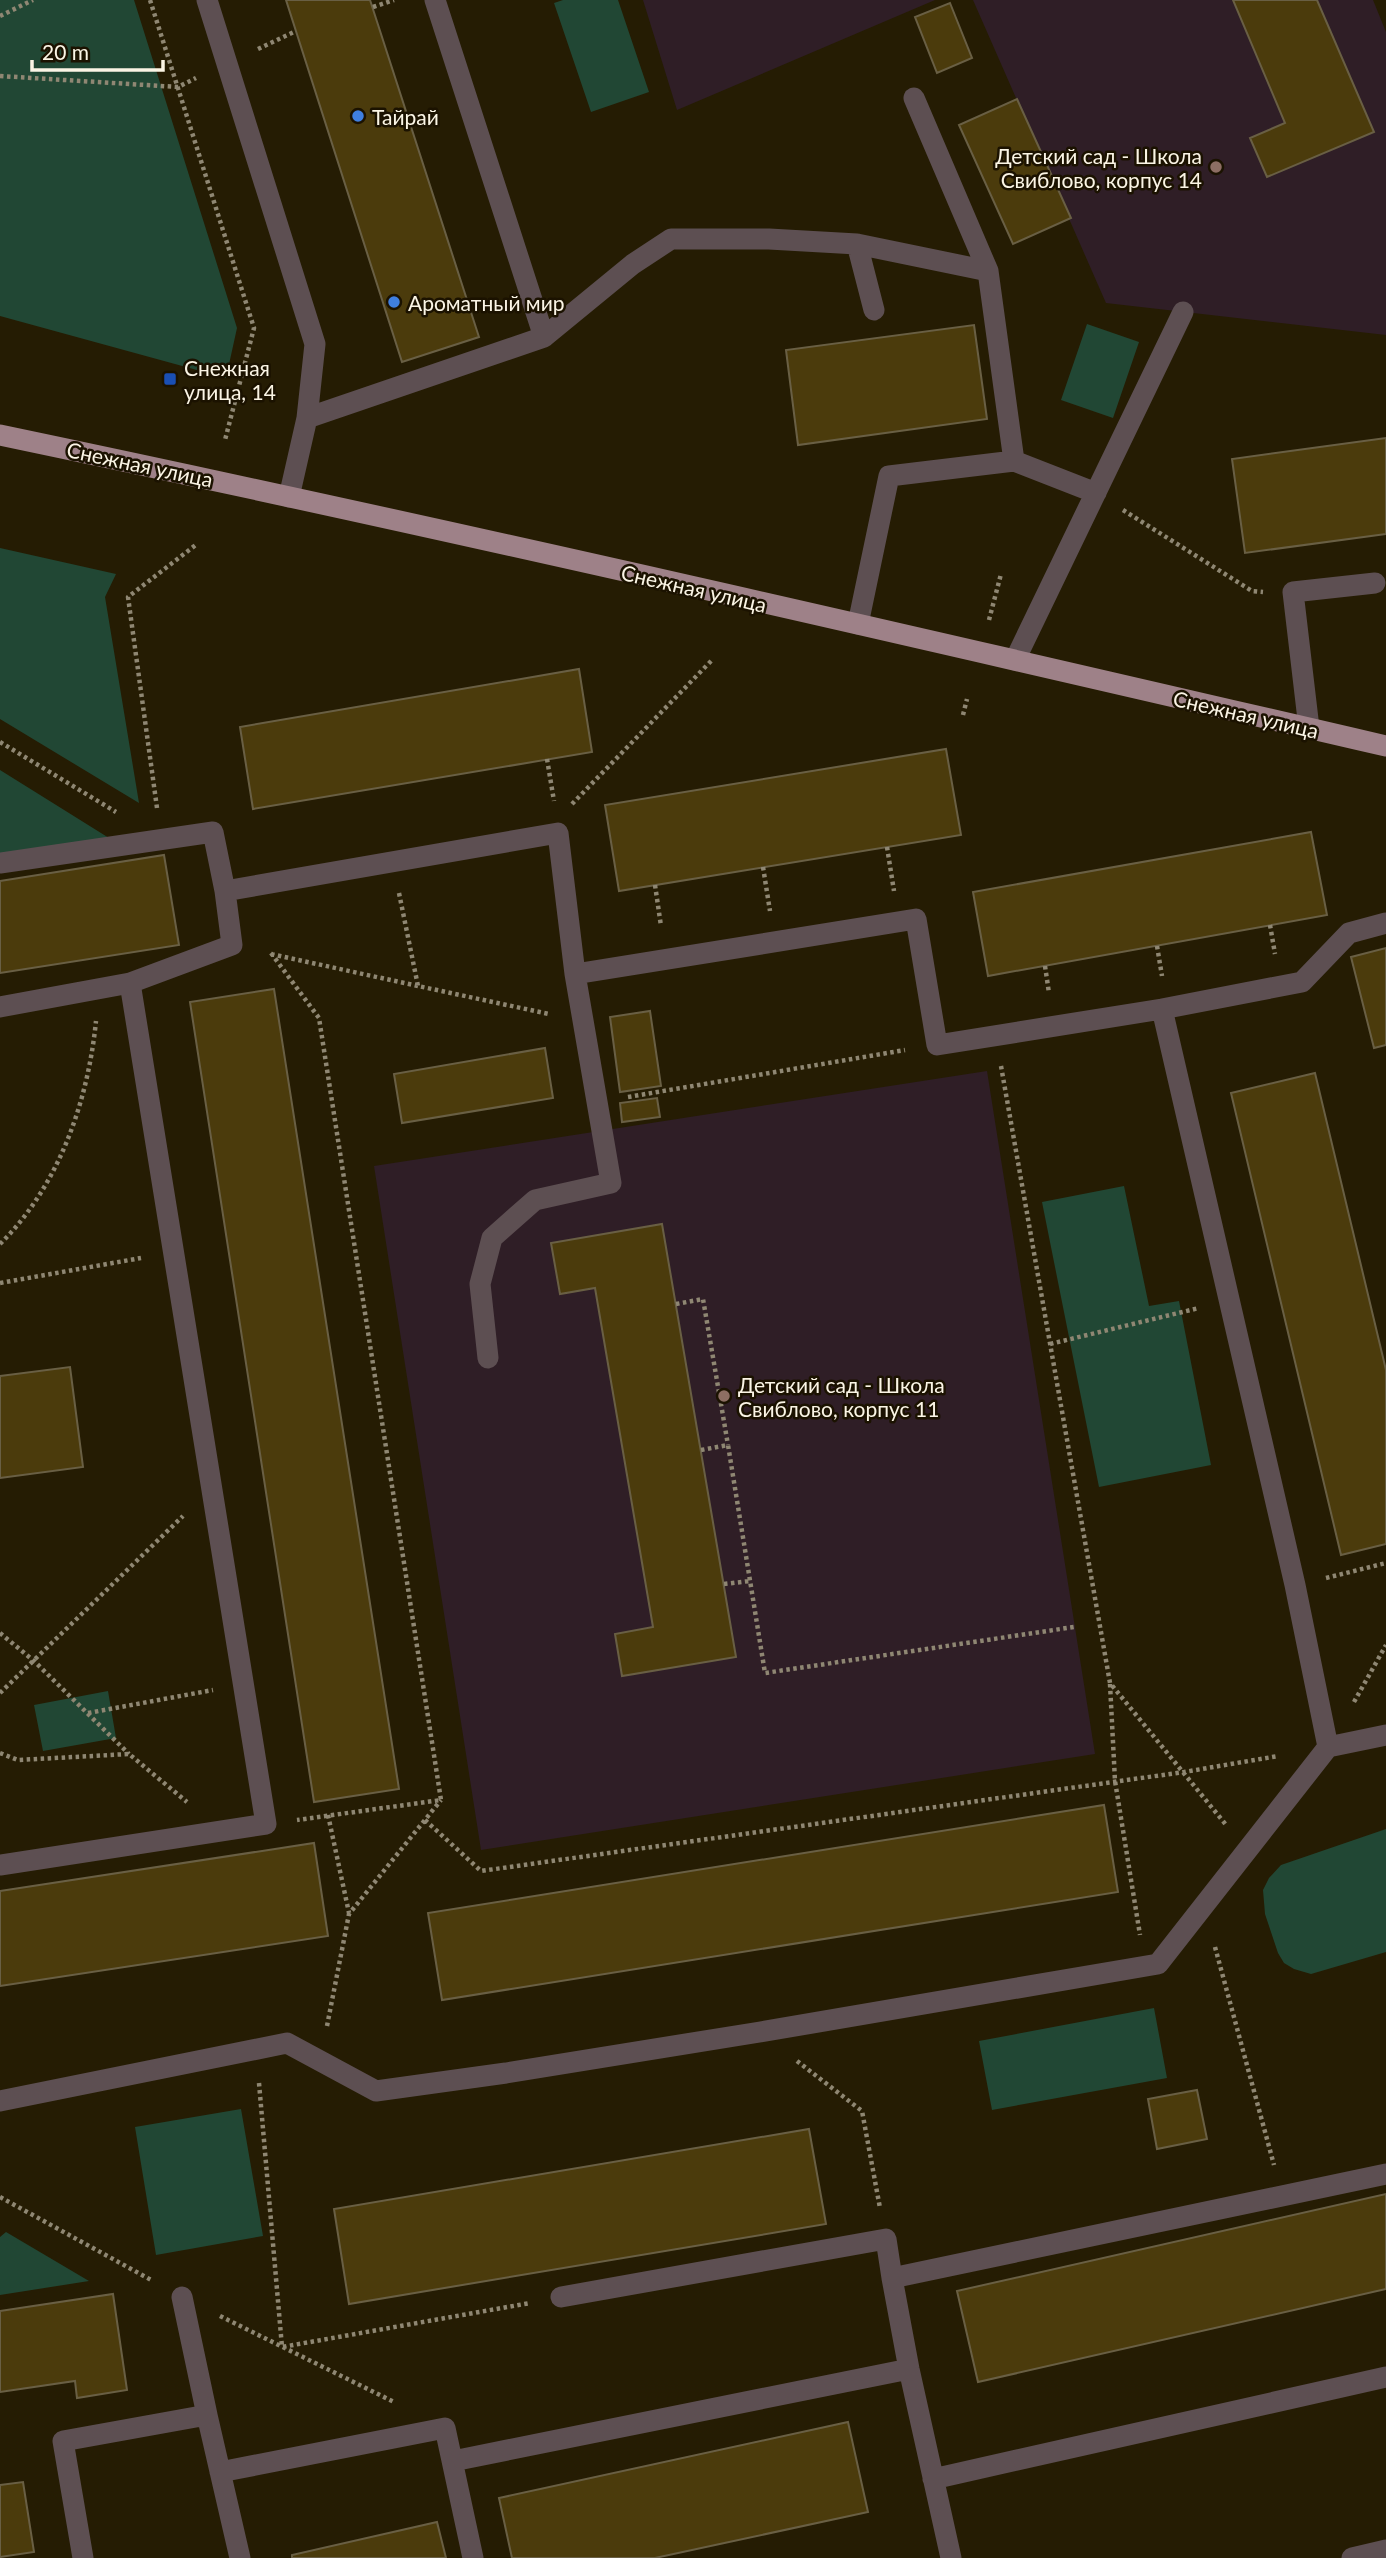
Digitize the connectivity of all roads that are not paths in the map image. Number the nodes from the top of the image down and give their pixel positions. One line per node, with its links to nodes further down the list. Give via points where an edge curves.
1 (207, 0): 9 (street, via 315,344)
2 (435, 0): 8 (street)
3 (914, 98): 5 (street)
4 (857, 244): 5 (street); 6 (street); 8 (street, via 671,239)
5 (988, 271): 11 (street)
6 (874, 310)
7 (1183, 312): 12 (street)
8 (544, 337): 9 (street)
9 (307, 418): 13 (street)
10 (0, 435): 13 (main road, Снежная улица)
11 (1013, 461): 12 (street); 15 (street, via 889,476)
12 (1096, 493): 16 (street)
13 (289, 497): 15 (main road, Снежная улица)
14 (1375, 583): 17 (street, via 1293,592)
15 (858, 624): 16 (main road, Снежная улица)
16 (1015, 660): 17 (main road, Снежная улица)
17 (1309, 729): 18 (main road, Снежная улица)
18 (1386, 746)
19 (0, 863): 20 (street, via 213,832)
20 (225, 891): 22 (street, via 558,833); 23 (street, via 232,945)
21 (1386, 923): 25 (street, via 1349,933 1302,982)
22 (575, 974): 25 (street, via 916,919 937,1045); 26 (street, via 611,1183 536,1200 492,1238 480,1284)
23 (130, 983): 24 (street); 29 (street, via 266,1824)
24 (0, 1007)
25 (1162, 1009): 28 (street)
26 (488, 1358)
27 (1386, 1735): 28 (street)
28 (1328, 1747): 30 (street, via 1158,1964 376,2091 287,2043)
29 (0, 1865)
30 (0, 2101)
31 (1386, 2174): 32 (street)
32 (892, 2278): 34 (street, via 886,2239); 35 (street)
33 (182, 2297): 37 (street)
34 (561, 2297)
35 (909, 2369): 38 (street); 40 (street)
36 (1386, 2377): 40 (street)
37 (207, 2415): 39 (street); 42 (street, via 63,2441)
38 (453, 2461): 39 (street, via 445,2428); 44 (street)
39 (220, 2472): 43 (street)
40 (933, 2479): 45 (street)
41 (1386, 2550): 46 (street)
42 (83, 2558)
43 (240, 2558)
44 (472, 2558)
45 (951, 2558)
46 (1352, 2558)

